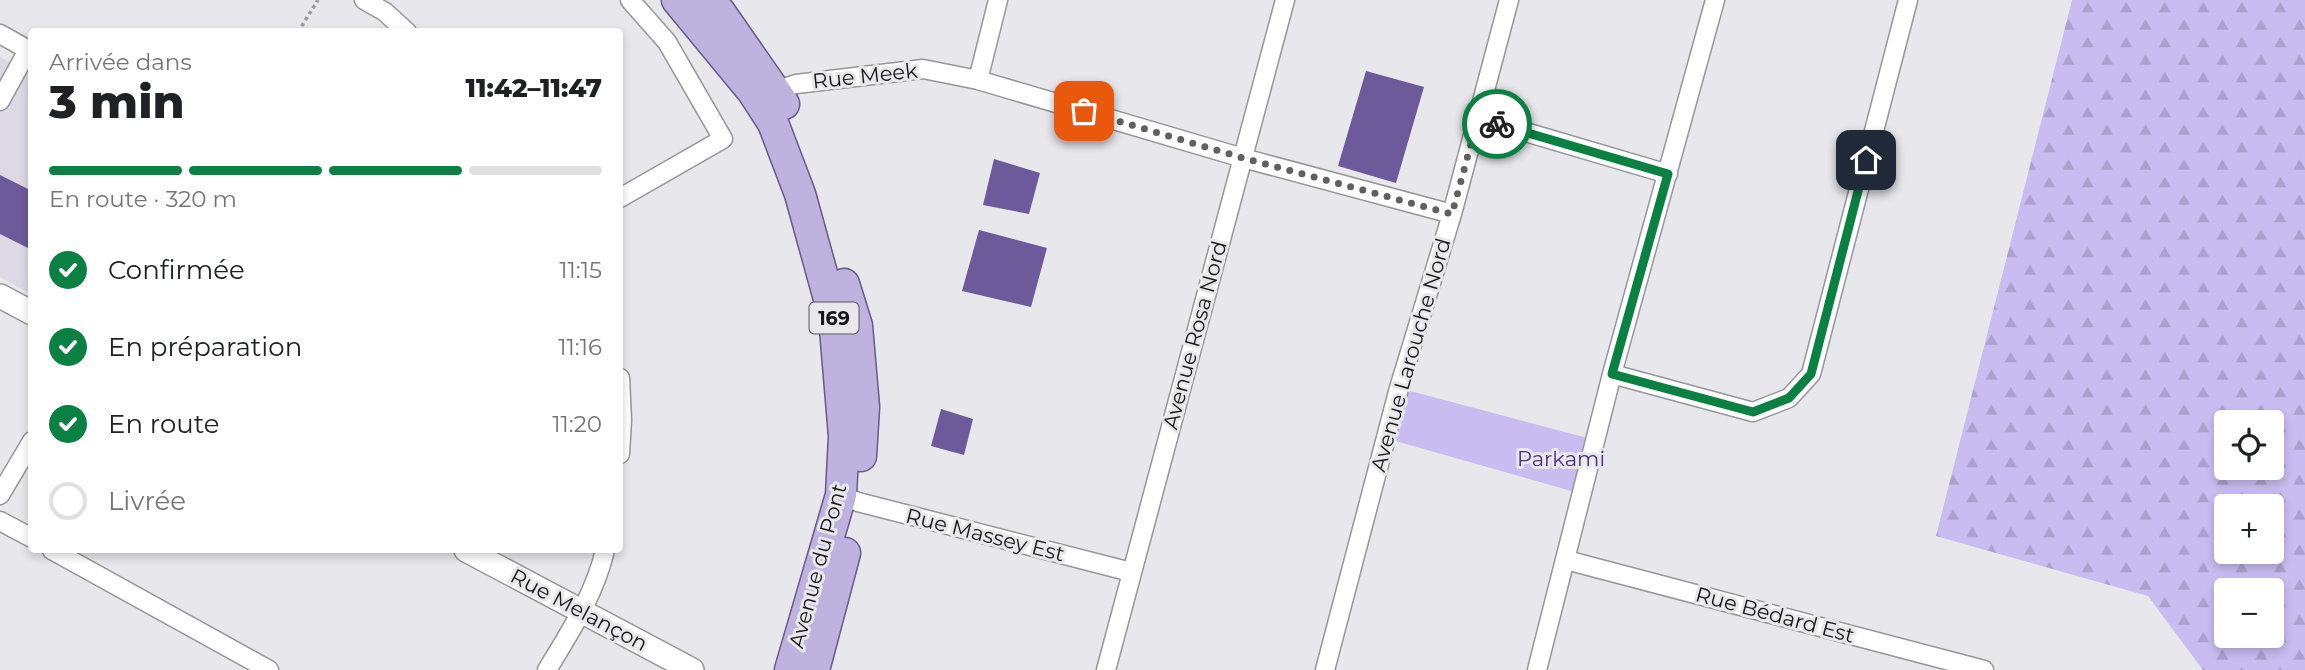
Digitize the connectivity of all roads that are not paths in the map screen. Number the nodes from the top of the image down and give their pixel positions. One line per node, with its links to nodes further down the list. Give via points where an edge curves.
1 (364, 0): 10 (street)
2 (631, 0): 20 (street, via 667,42 723,139)
3 (677, 0): 15 (main road, Avenue du Pont / 169)
4 (708, 0): 15 (main road, Avenue du Pont, via 720,12)
5 (998, 0): 14 (street)
6 (1285, 0): 18 (street, Avenue Rosa Nord)
7 (1509, 0): 17 (street, Avenue Larouche Nord)
8 (1715, 0): 19 (street)
9 (1908, 0): 24 (street, via 1811,374 1789,398 1753,412)
10 (403, 28)
11 (0, 34): 12 (street)
12 (28, 50)
13 (28, 54): 16 (street)
14 (978, 80): 15 (street, Rue Meek, via 923,69 796,83); 18 (street, Rue Meek)
15 (765, 91): 27 (main road, Avenue du Pont / 169, via 834,317)
16 (0, 101)
17 (1478, 118): 19 (street); 21 (street, Avenue Larouche Nord)
18 (1243, 158): 21 (street, Rue Meek); 34 (street, Avenue Rosa Nord)
19 (1668, 174): 24 (street)
20 (623, 196)
21 (1452, 214): 42 (street, Avenue Larouche Nord, via 1399,388)
22 (0, 296): 23 (street)
23 (28, 311)
24 (1612, 374): 33 (street)
25 (28, 448): 26 (street)
26 (0, 495)
27 (850, 498): 34 (street, Rue Massey Est); 39 (main road, Avenue du Pont / 169); 40 (main road, Avenue du Pont)
28 (0, 521): 29 (street)
29 (28, 536)
30 (57, 553): 36 (street)
31 (472, 553): 35 (street, Rue Melançon)
32 (604, 553): 35 (street)
33 (1566, 560): 43 (street); 44 (street, Rue Bédard Est)
34 (1130, 572): 41 (street, Avenue Rosa Nord)
35 (582, 613): 37 (street); 38 (street, Rue Melançon)
36 (269, 670)
37 (547, 670)
38 (692, 670)
39 (790, 670)
40 (814, 670)
41 (1106, 670)
42 (1325, 670)
43 (1537, 670)
44 (1984, 670)

